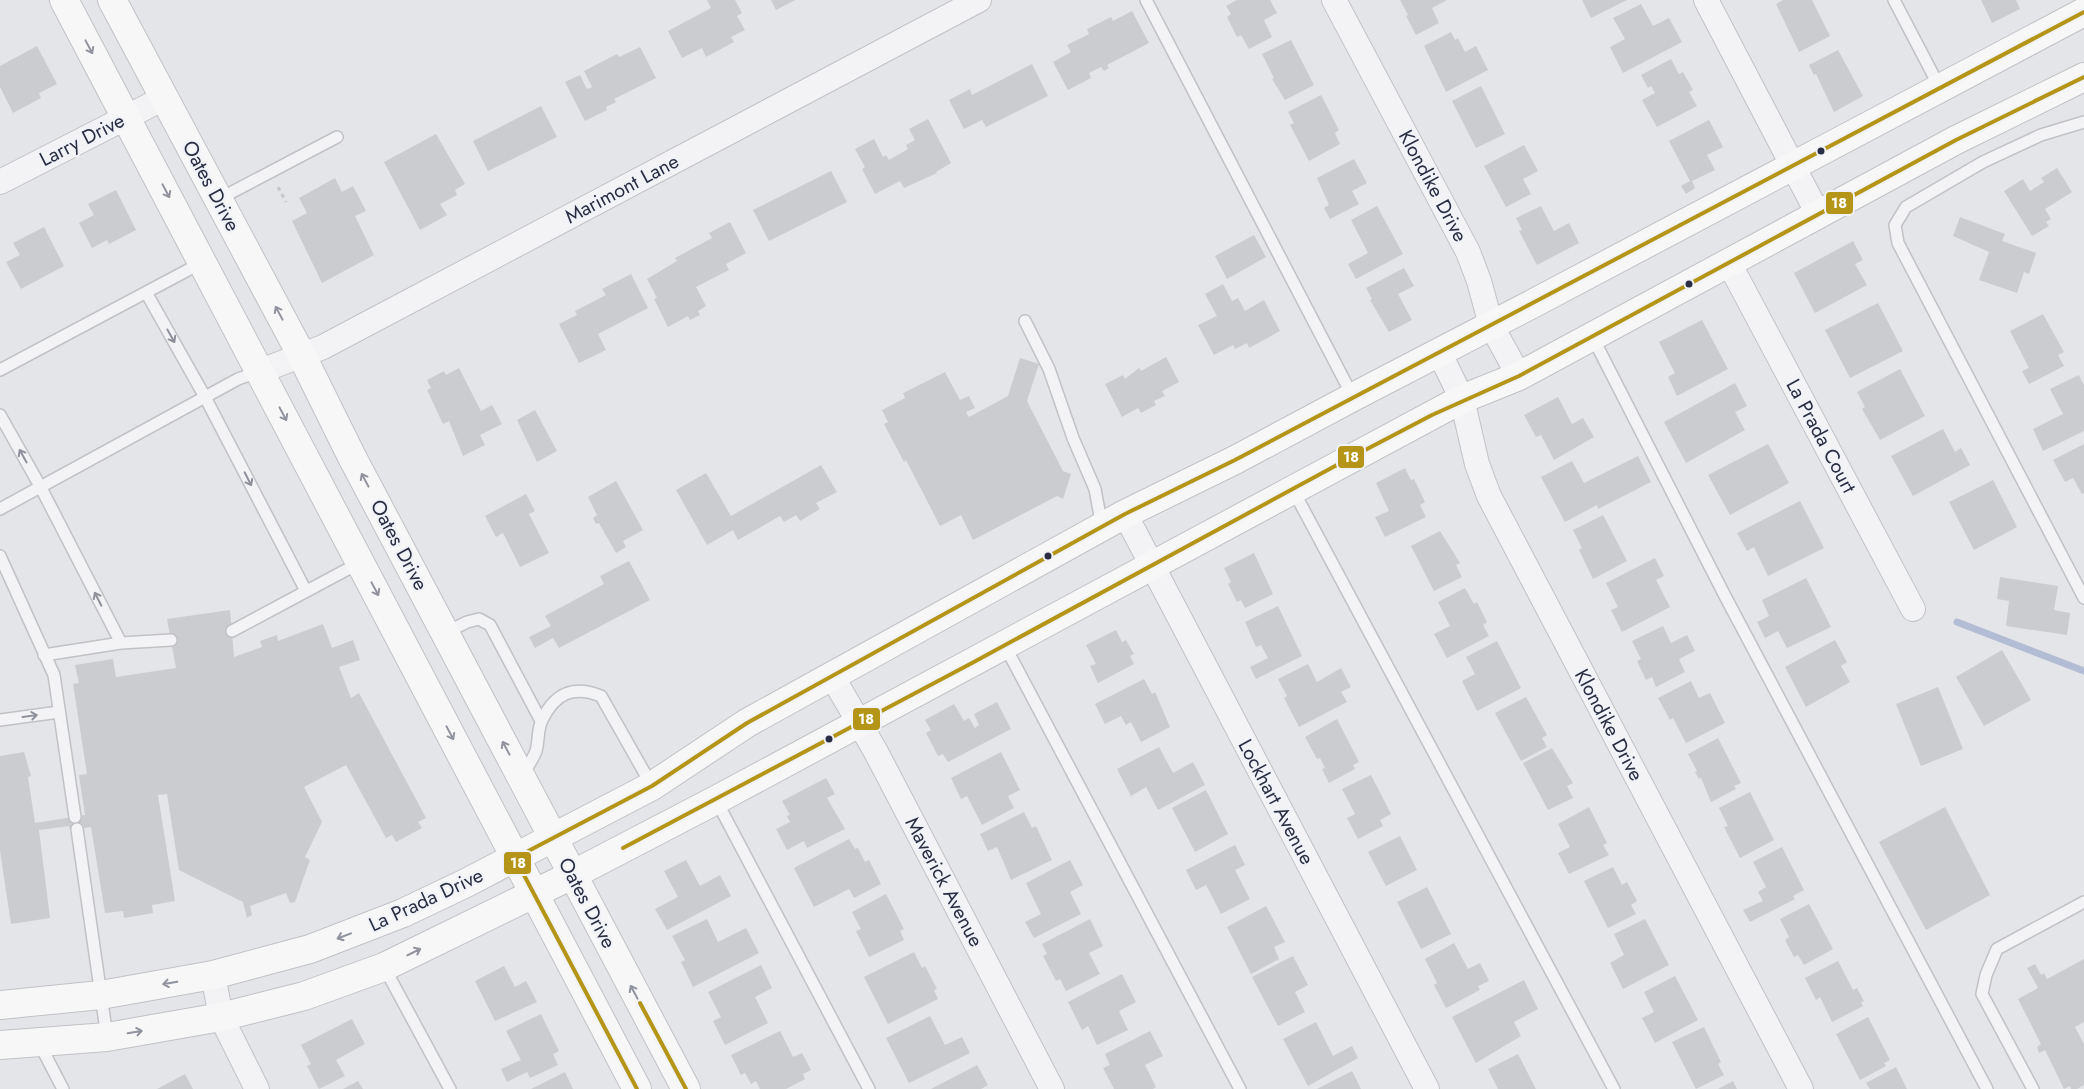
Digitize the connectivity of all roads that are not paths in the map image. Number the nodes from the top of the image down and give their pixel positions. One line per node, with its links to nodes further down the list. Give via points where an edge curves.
1 (112, 0): 11 (main road, Oates Drive)
2 (979, 0): 26 (street, Marimont Lane)
3 (1146, 0): 30 (lane)
4 (1334, 0): 23 (street, Klondike Drive, via 1468,252)
5 (1706, 0): 15 (street)
6 (1894, 0): 10 (lane)
7 (68, 2): 12 (main road, Oates Drive, one-way to 12)
8 (2084, 12): 10 (main road, La Prada Drive)
9 (2084, 76): 18 (main road, La Prada Drive)
10 (1940, 88): 15 (main road, La Prada Drive)
11 (164, 98): 12 (street, Larry Drive); 17 (main road, Oates Drive)
12 (126, 116): 16 (street, Larry Drive); 19 (main road, Oates Drive, one-way to 19)
13 (2084, 122): 42 (lane, via 2041,135 1983,162 1906,207 1895,225 1898,243)
14 (337, 137): 17 (lane)
15 (1793, 166): 18 (street); 23 (main road, La Prada Drive)
16 (0, 182)
17 (218, 200): 26 (main road, Oates Drive, one-way to 17)
18 (1818, 214): 20 (main road, La Prada Drive)
19 (203, 262): 21 (lane); 28 (main road, Oates Drive)
20 (1729, 263): 24 (main road, La Prada Drive); 43 (street, La Prada Court)
21 (147, 294): 27 (lane); 31 (lane, one-way to 31)
22 (1025, 320): 37 (lane, via 1049,369 1095,488)
23 (1492, 325): 25 (main road, La Prada Drive); 29 (street, Klondike Drive)
24 (1592, 336): 29 (main road, La Prada Drive); 84 (lane, via 1725,596)
25 (1439, 352): 30 (main road, La Prada Drive); 32 (street, Klondike Drive)
26 (302, 356): 28 (street, Marimont Lane); 45 (main road, Oates Drive, one-way to 26)
27 (0, 370)
28 (261, 371): 31 (lane, via 238,379); 39 (main road, Oates Drive, one-way to 39)
29 (1519, 376): 32 (main road, La Prada Drive)
30 (1352, 396): 37 (main road, La Prada Drive)
31 (206, 397): 34 (lane); 41 (lane, one-way to 41)
32 (1462, 399): 35 (main road, La Prada Drive); 83 (street, Klondike Drive, via 1477,464 1489,496)
33 (0, 415): 34 (lane, one-way to 33)
34 (40, 486): 36 (lane); 47 (lane, one-way to 34)
35 (1293, 490): 40 (main road, La Prada Drive); 82 (lane)
36 (0, 509)
37 (1114, 521): 40 (street, Lockhart Avenue); 50 (main road, La Prada Drive)
38 (0, 556): 49 (lane)
39 (361, 562): 41 (lane); 61 (main road, Oates Drive, one-way to 61)
40 (1152, 565): 48 (main road, La Prada Drive); 81 (street, Lockhart Avenue)
41 (306, 591): 44 (lane)
42 (2084, 598)
43 (1913, 609)
44 (232, 631)
45 (445, 634): 53 (lane, via 479,619 490,625); 55 (main road, Oates Drive, one-way to 45)
46 (171, 640): 47 (lane)
47 (121, 643): 49 (lane)
48 (1005, 646): 54 (main road, La Prada Drive); 80 (lane)
49 (44, 655): 51 (lane, via 54,675)
50 (832, 676): 54 (street, Maverick Avenue); 56 (main road, La Prada Drive, via 747,723)
51 (59, 712): 52 (lane, one-way to 51); 58 (lane)
52 (0, 720)
53 (541, 721): 55 (lane, via 536,750); 56 (lane, via 557,698 569,692 589,691 601,696)
54 (859, 723): 57 (main road, La Prada Drive); 79 (street, Maverick Avenue)
55 (521, 778): 60 (main road, Oates Drive)
56 (652, 786): 60 (main road, La Prada Drive)
57 (716, 800): 62 (main road, La Prada Drive); 78 (lane)
58 (75, 817)
59 (77, 829): 67 (lane)
60 (553, 838): 61 (main road, La Prada Drive); 62 (main road, Oates Drive)
61 (515, 858): 63 (main road, Oates Drive); 66 (main road, La Prada Drive, one-way to 66, via 394,917 310,949)
62 (572, 875): 63 (main road, La Prada Drive); 77 (main road, Oates Drive, one-way to 62)
63 (534, 894): 65 (main road, La Prada Drive, one-way to 63); 76 (main road, Oates Drive)
64 (2084, 902): 85 (lane, via 1997,949 1986,975 1982,994)
65 (384, 967): 69 (main road, La Prada Drive, via 304,996); 75 (lane)
66 (213, 975): 67 (main road, La Prada Drive, one-way to 67); 69 (street)
67 (102, 994): 68 (main road, La Prada Drive); 70 (lane)
68 (0, 1005)
69 (220, 1018): 70 (main road, La Prada Drive, one-way to 69); 74 (street)
70 (107, 1037): 71 (main road, La Prada Drive)
71 (39, 1043): 72 (main road, La Prada Drive); 73 (lane)
72 (0, 1045)
73 (64, 1089)
74 (257, 1089)
75 (450, 1089)
76 (637, 1089)
77 (686, 1089)
78 (869, 1089)
79 (1052, 1089)
80 (1240, 1089)
81 (1426, 1089)
82 (1614, 1089)
83 (1801, 1089)
84 (1986, 1089)
85 (2033, 1089)

